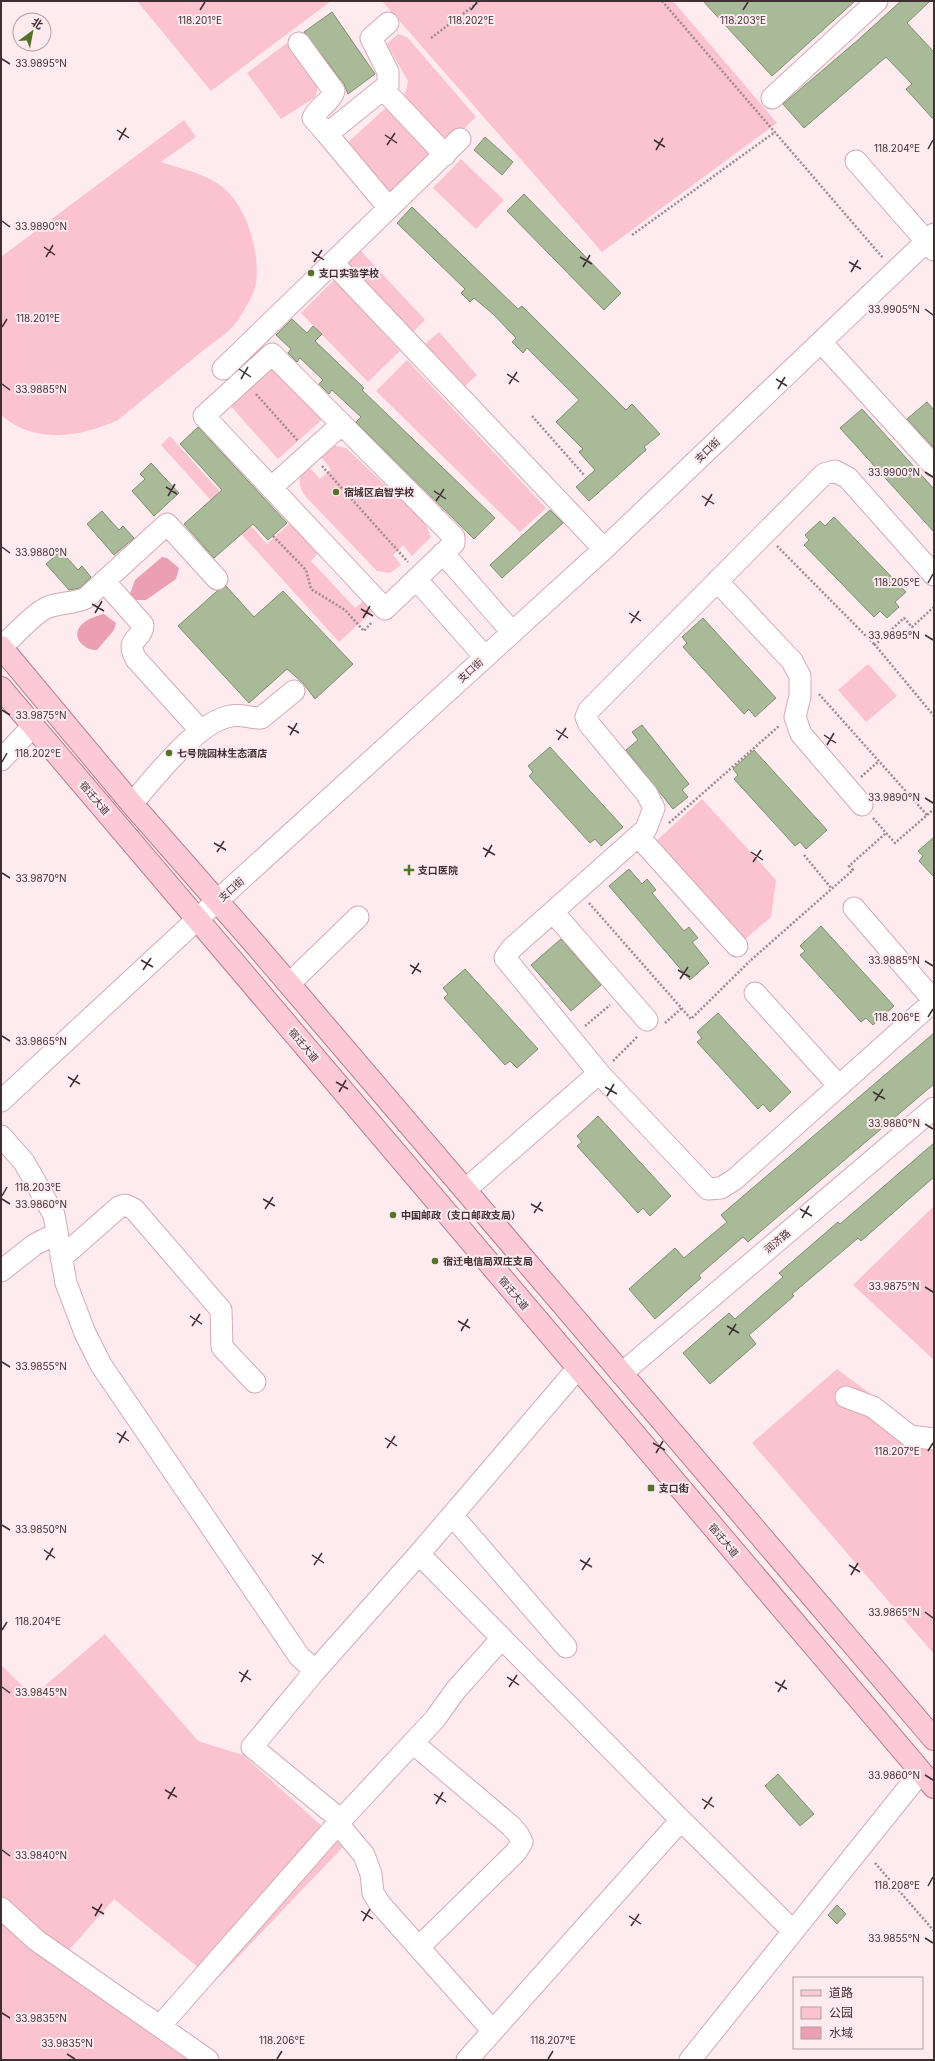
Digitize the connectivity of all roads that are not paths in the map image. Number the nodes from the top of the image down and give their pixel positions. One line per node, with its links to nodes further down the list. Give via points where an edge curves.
1 (877, 1): 5 (street)
2 (388, 23): 4 (street, via 371,38 388,72 388,85)
3 (299, 43): 6 (street, via 334,91 332,97 317,110 313,118)
4 (383, 89): 6 (street); 8 (street)
5 (772, 98)
6 (327, 134): 10 (street)
7 (460, 140): 8 (street)
8 (445, 155): 10 (street)
9 (856, 161): 11 (street)
10 (389, 208): 12 (street)
11 (932, 242): 13 (street, 支口街, via 895,272)
12 (333, 263): 14 (street); 18 (street)
13 (821, 342): 16 (street); 18 (street, 支口街)
14 (223, 369)
15 (342, 424): 17 (street); 17 (street, via 272,354 243,380 204,416); 19 (street, via 454,537 454,543)
16 (934, 466)
17 (272, 487): 21 (street, via 385,608)
18 (604, 549): 25 (street, 支口街)
19 (443, 553): 21 (street); 25 (street)
20 (934, 575): 24 (street, via 848,478 836,471 824,474)
21 (418, 577): 27 (street)
22 (217, 579): 23 (street, via 167,524)
23 (104, 581): 26 (street, via 79,601 45,608); 31 (street, via 143,625 143,629 131,645 136,659)
24 (717, 581): 34 (street, via 792,661 800,676 800,696 795,717 801,734); 35 (street, via 589,710 586,717 647,794 654,808 646,828)
25 (512, 632): 27 (street, 支口街)
26 (1, 647): 33 (main road)
27 (484, 657): 36 (street, 支口街)
28 (1, 688): 30 (main road, 宿迁大道)
29 (294, 691): 31 (street, via 261,718 230,716 212,723)
30 (33, 726): 32 (street); 40 (main road, 宿迁大道)
31 (202, 731): 33 (street, via 165,765)
32 (1, 760)
33 (132, 804): 36 (main road)
34 (862, 805)
35 (638, 836): 38 (street); 41 (street)
36 (217, 901): 40 (street, 支口街); 42 (main road)
37 (854, 908): 44 (street)
38 (553, 912): 45 (street); 46 (street, via 512,948 505,958)
39 (358, 917): 42 (street)
40 (198, 919): 48 (street, 支口街); 55 (main road, 宿迁大道)
41 (744, 953)
42 (290, 984): 51 (main road)
43 (755, 993): 47 (street)
44 (934, 1001): 47 (street)
45 (641, 1026)
46 (599, 1073): 47 (street, via 708,1189 721,1188 735,1179); 51 (street)
47 (839, 1086)
48 (1, 1101)
49 (934, 1108): 56 (street, 润济路)
50 (1, 1136): 52 (street, via 24,1162 38,1186 54,1215)
51 (464, 1190): 56 (main road)
52 (57, 1233): 53 (street); 54 (street, via 34,1245)
53 (61, 1258): 57 (street, via 118,1207 125,1205 134,1209 221,1310 222,1347); 64 (street, via 66,1283 85,1333 101,1365 299,1656)
54 (1, 1271)
55 (578, 1368): 60 (street); 67 (main road, 宿迁大道)
56 (621, 1374): 65 (main road)
57 (255, 1382)
58 (846, 1397): 59 (street, via 873,1407 910,1436)
59 (934, 1439)
60 (452, 1515): 61 (street); 63 (street)
61 (419, 1554): 62 (street); 64 (street)
62 (502, 1638): 66 (street); 68 (street)
63 (566, 1647)
64 (315, 1671): 69 (street, via 252,1747)
65 (934, 1738)
66 (413, 1743): 69 (street); 72 (street, via 511,1826 522,1842 516,1852)
67 (927, 1780): 71 (street)
68 (681, 1820): 71 (street); 74 (street)
69 (339, 1822): 72 (street, via 364,1854 371,1874 373,1893 380,1904); 73 (street)
70 (1, 1908): 73 (street, via 36,1940)
71 (793, 1931): 77 (street)
72 (419, 1947): 74 (street)
73 (160, 2026): 75 (street)
74 (493, 2031): 76 (street)
75 (208, 2060)
76 (467, 2060)
77 (690, 2060)

